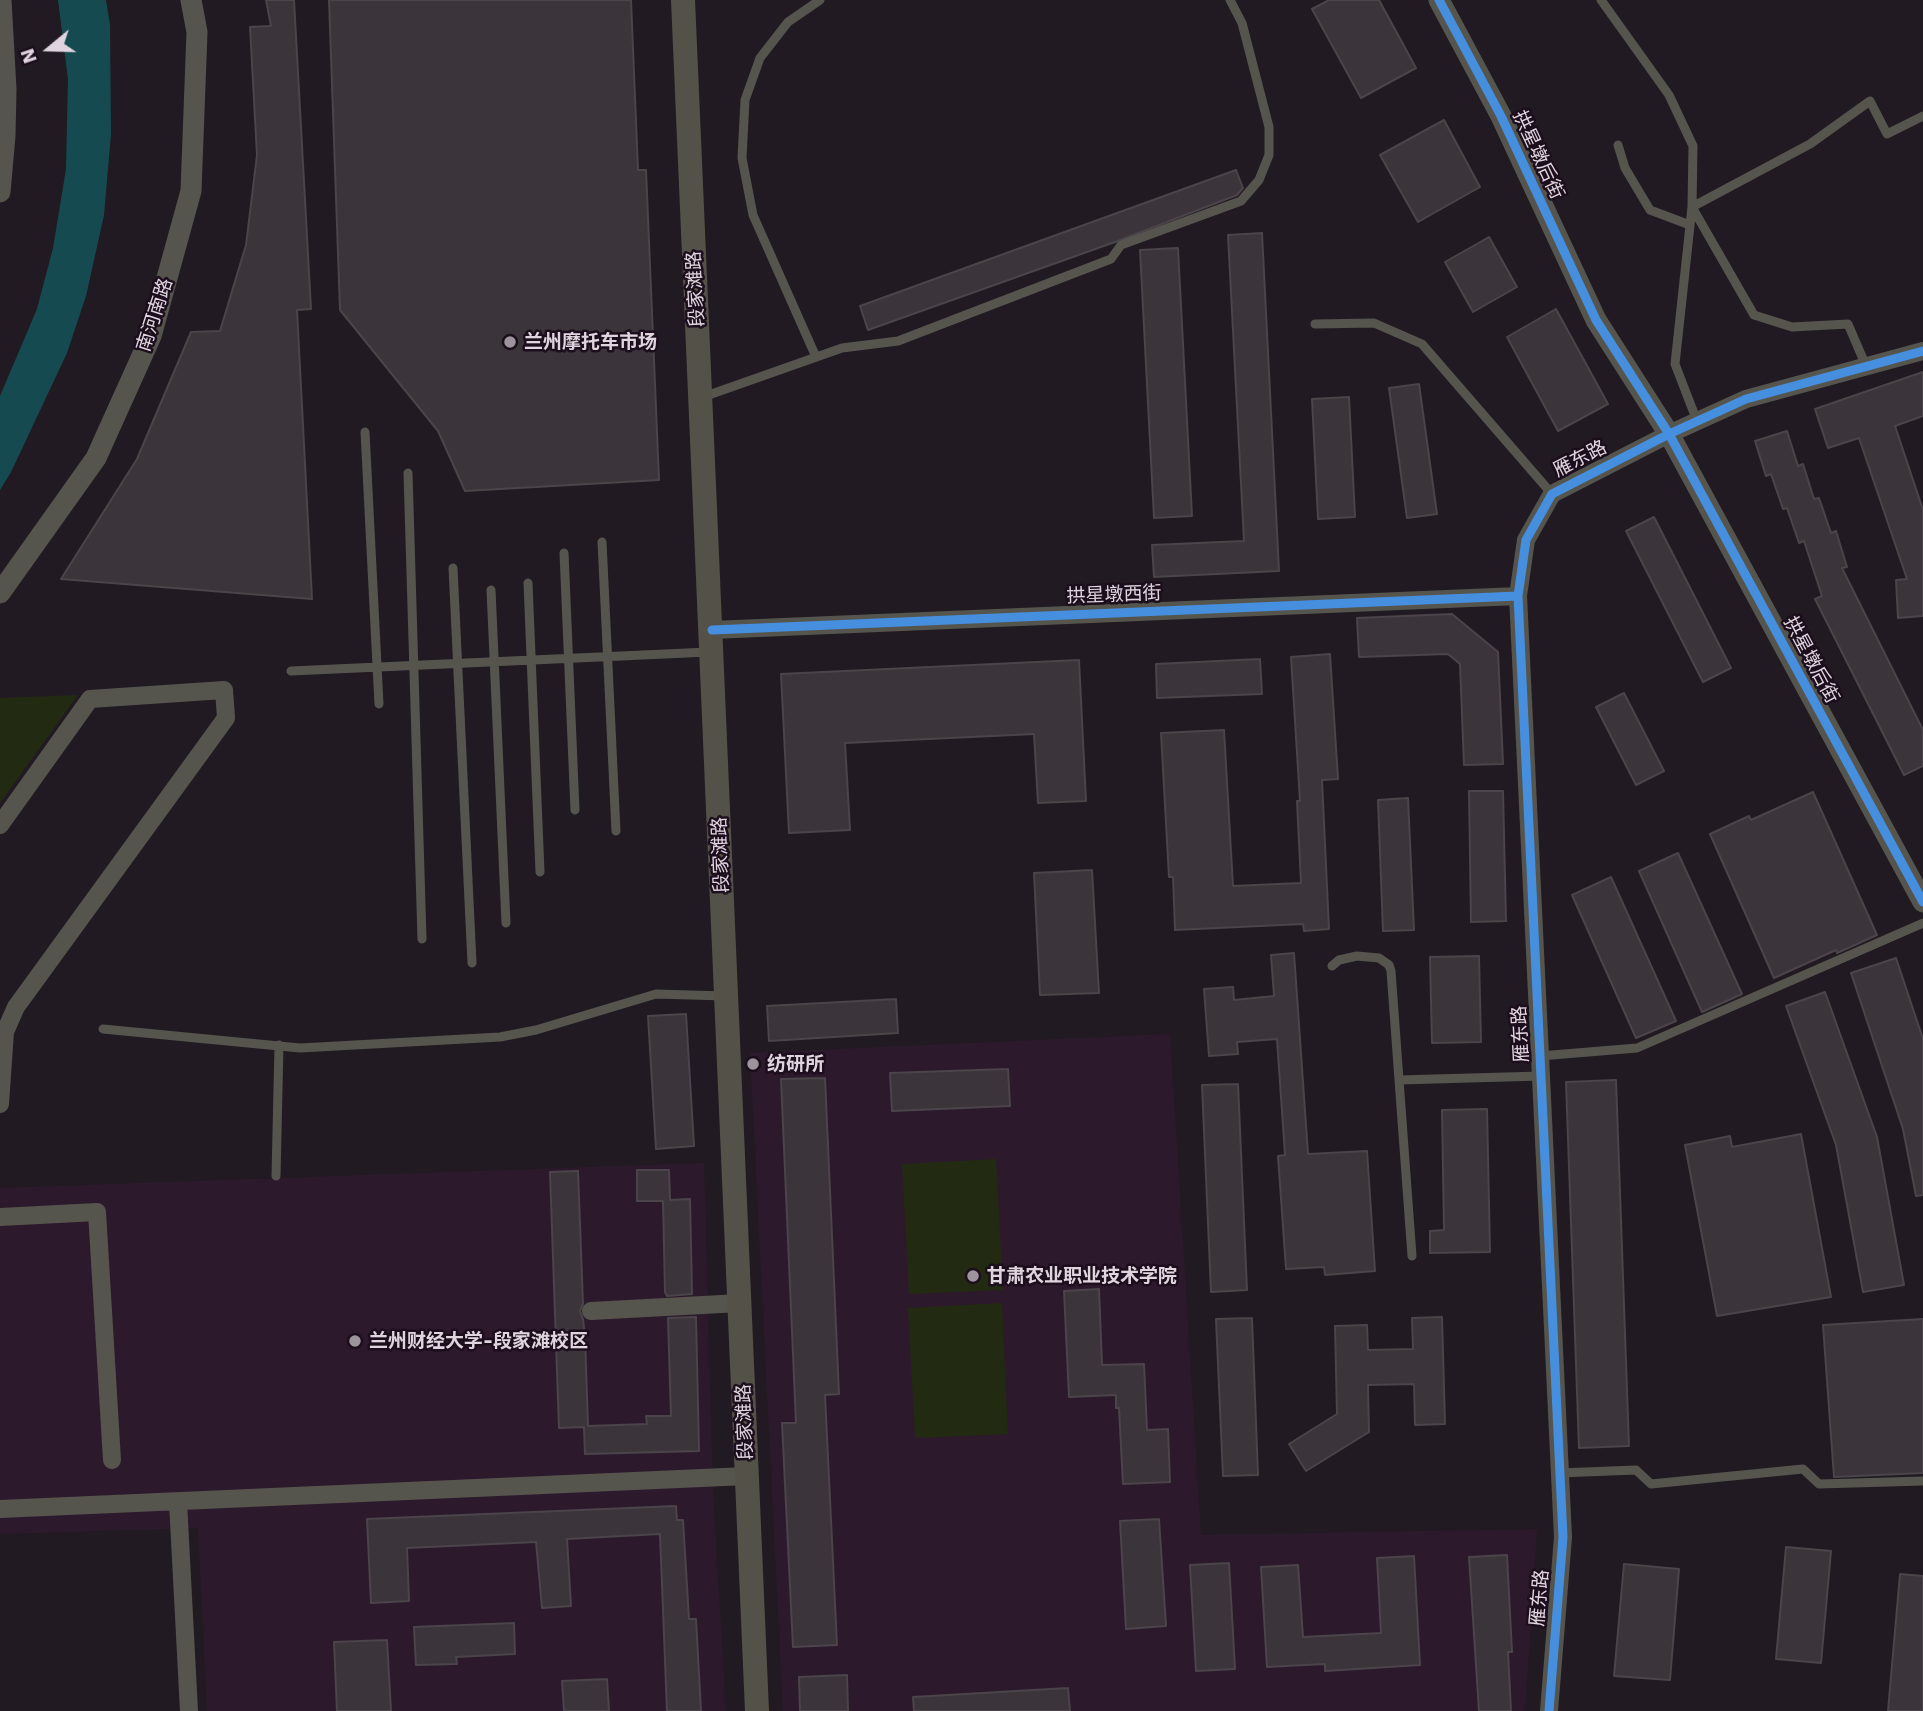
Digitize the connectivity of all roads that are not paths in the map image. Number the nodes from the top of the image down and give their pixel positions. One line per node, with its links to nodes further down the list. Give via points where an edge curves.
1 (1, 0): 10 (street, via 6,89)
2 (191, 0): 28 (street, 南河南路, via 197,32 191,191 151,336 96,458)
3 (683, 0): 17 (main road, 段家滩路)
4 (820, 0): 15 (lane, via 788,22 760,58 745,100 742,158 753,215)
5 (1230, 0): 15 (lane, via 1242,23 1269,127 1269,155 1259,180 1241,201 1121,245 1111,259 898,341 842,348)
6 (1438, 0): 20 (street, 拱星墩后街, via 1502,116 1596,320)
7 (1601, 0): 11 (lane, via 1669,95 1693,145)
8 (1923, 117): 11 (lane, via 1887,134 1870,101 1810,144)
9 (1618, 145): 12 (lane, via 1625,168 1650,210)
10 (0, 192)
11 (1692, 207): 12 (lane); 16 (lane, via 1755,315 1792,327 1848,324)
12 (1690, 225): 18 (lane, via 1675,364)
13 (1315, 324): 22 (lane, via 1374,323 1422,344)
14 (1923, 351): 16 (street)
15 (816, 357): 17 (lane)
16 (1866, 366): 18 (street, via 1746,399)
17 (701, 397): 30 (main road, 段家滩路)
18 (1697, 421): 20 (street)
19 (365, 432): 37 (lane)
20 (1669, 434): 22 (street, 雁东路); 44 (street, 拱星墩后街)
21 (408, 473): 36 (lane)
22 (1552, 494): 29 (street, 雁东路, via 1526,540)
23 (602, 542): 31 (lane)
24 (564, 553): 32 (lane)
25 (453, 568): 35 (lane)
26 (528, 583): 33 (lane)
27 (491, 590): 34 (lane)
28 (0, 593)
29 (1518, 596): 30 (street, 拱星墩西街); 53 (street, 雁东路)
30 (712, 641): 31 (lane); 50 (main road, 段家滩路)
31 (608, 657): 32 (lane); 42 (lane)
32 (568, 659): 33 (lane); 40 (lane)
33 (532, 660): 34 (lane); 43 (lane)
34 (494, 662): 35 (lane); 45 (lane)
35 (457, 664): 36 (lane); 48 (lane)
36 (414, 666): 37 (lane); 47 (lane)
37 (377, 667): 38 (lane); 39 (lane)
38 (291, 671)
39 (379, 704)
40 (575, 810)
41 (0, 825): 56 (street, via 90,699 224,690 226,718 16,1007 5,1032)
42 (616, 831)
43 (540, 872)
44 (1923, 902)
45 (506, 923)
46 (1923, 923): 53 (lane, via 1637,1048)
47 (422, 939)
48 (472, 963)
49 (1332, 966): 55 (lane, via 1357,956 1379,958 1388,965)
50 (727, 996): 52 (lane, via 656,994 500,1037 300,1048); 60 (main road, 段家滩路)
51 (103, 1029): 52 (lane)
52 (279, 1045): 57 (lane)
53 (1540, 1056): 54 (street, 雁东路)
54 (1541, 1076): 55 (lane); 63 (street, 雁东路)
55 (1399, 1080): 59 (lane)
56 (0, 1104)
57 (276, 1176)
58 (0, 1217): 62 (street, via 97,1212)
59 (1412, 1256)
60 (740, 1303): 61 (street); 64 (main road, 段家滩路)
61 (590, 1311)
62 (112, 1460)
63 (1559, 1473): 65 (lane, via 1636,1470 1651,1484 1804,1469 1818,1483); 70 (street, 雁东路, via 1563,1537)
64 (747, 1476): 66 (street); 69 (main road, 段家滩路)
65 (1923, 1481)
66 (178, 1502): 67 (street); 68 (street)
67 (0, 1509)
68 (190, 1711)
69 (757, 1711)
70 (1549, 1711)

